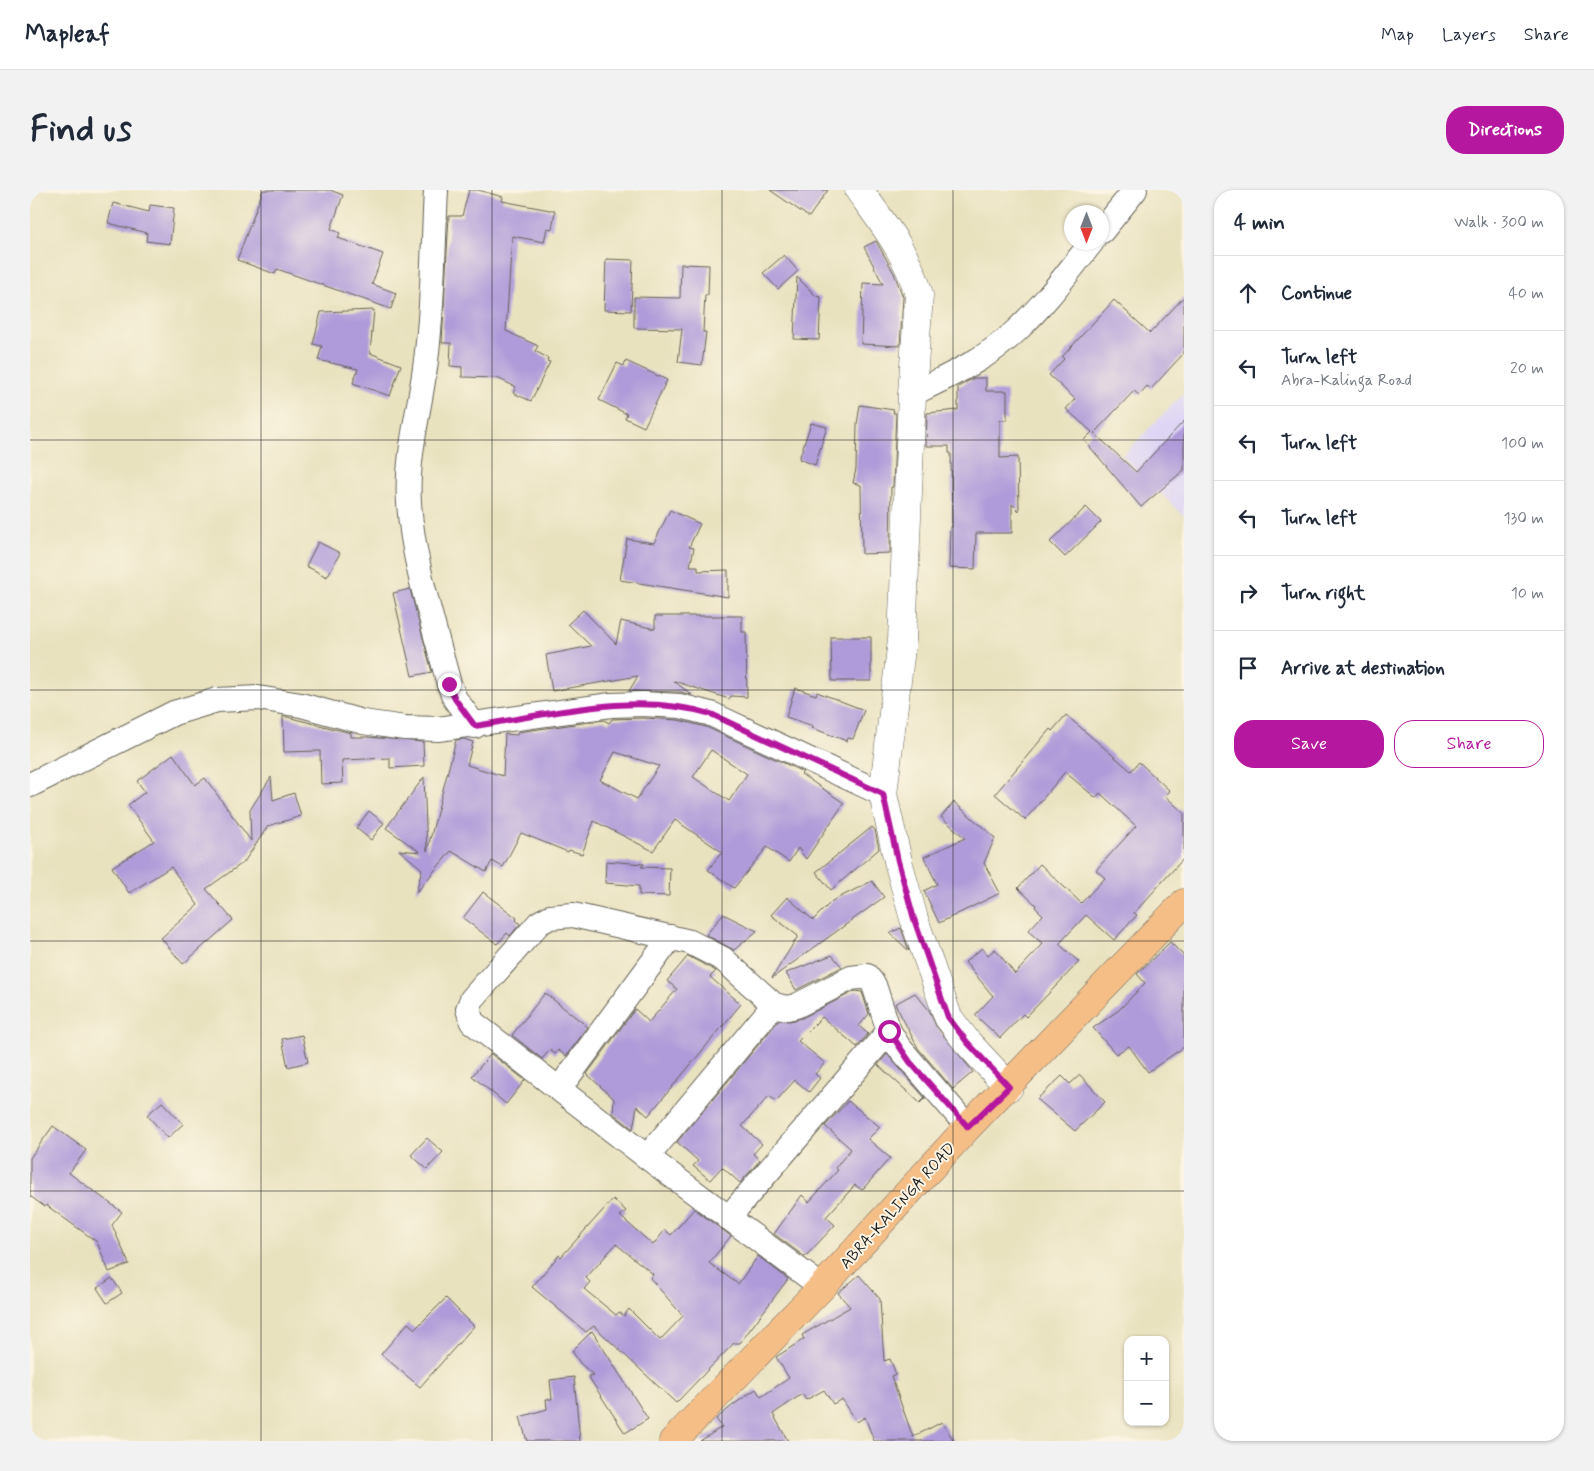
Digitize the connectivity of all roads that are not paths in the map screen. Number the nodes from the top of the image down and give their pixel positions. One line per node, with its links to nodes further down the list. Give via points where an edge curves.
1 (436, 190): 7 (street, via 431,297 425,366 411,457 409,501 413,537 449,684 455,699)
2 (859, 190): 6 (street, via 884,225 916,281 919,315)
3 (1135, 190): 4 (street)
4 (1109, 222)
5 (1085, 250): 6 (street, via 1017,331 962,370)
6 (912, 394): 9 (street, via 902,640)
7 (475, 726): 8 (street, via 405,728 258,698 217,700 174,712); 9 (street, via 611,705 680,706 711,714)
8 (30, 785)
9 (883, 794): 14 (street, via 914,919 948,1017)
10 (1184, 903): 14 (main road, ABRA-KALINGA ROAD)
11 (671, 937): 12 (street, via 701,946 717,955); 15 (street); 15 (street, via 584,917 550,917 539,923 472,999 468,1009 472,1022)
12 (774, 1005): 13 (street, via 792,1007 851,978 867,976 874,984); 17 (street)
13 (889, 1031): 16 (street, via 910,1062); 18 (street)
14 (1009, 1087): 16 (main road, ABRA-KALINGA ROAD)
15 (559, 1090): 17 (street)
16 (968, 1127): 19 (main road, ABRA-KALINGA ROAD)
17 (647, 1158): 18 (street)
18 (728, 1218): 19 (street)
19 (822, 1287): 20 (main road, ABRA-KALINGA ROAD)
20 (673, 1441)

